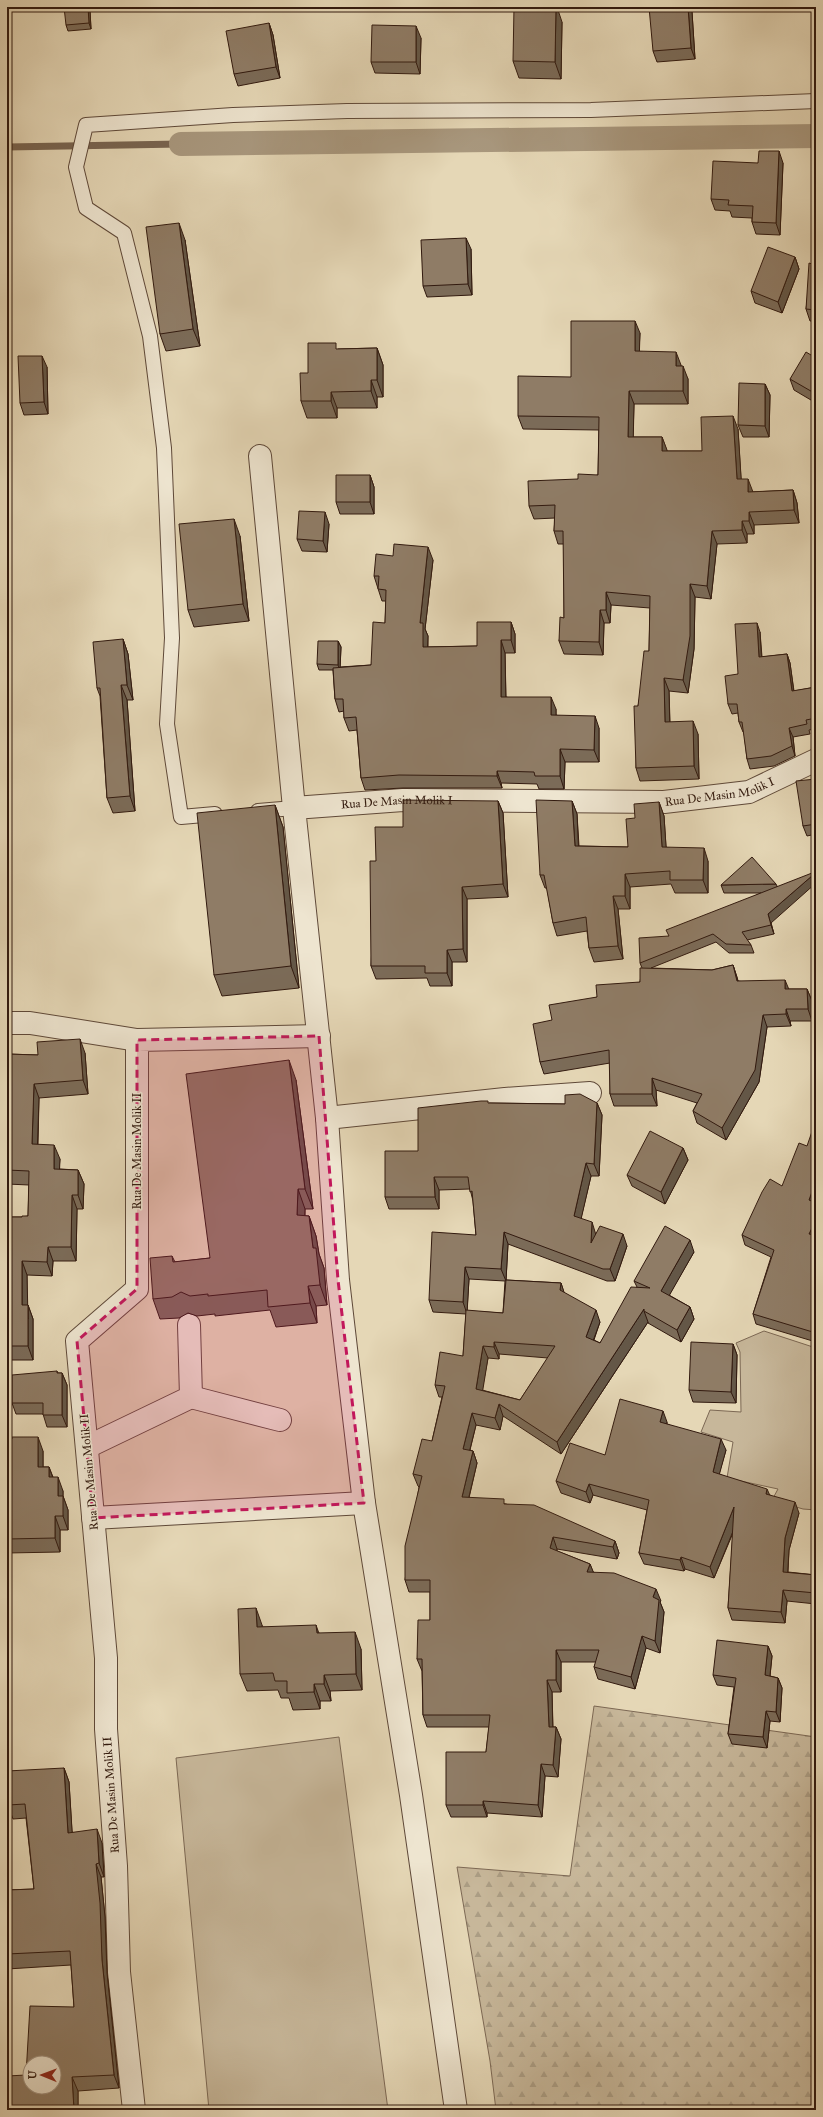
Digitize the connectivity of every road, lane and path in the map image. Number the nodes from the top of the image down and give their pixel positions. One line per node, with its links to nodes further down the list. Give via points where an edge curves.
1 (816, 101): 6 (lane, via 591,110 346,111 86,125 76,167 86,208 124,234 150,336 164,448 172,638 167,724 181,817)
2 (260, 456): 4 (street)
3 (816, 760): 4 (street, Rua De Masin Molik I, via 749,792 664,802 403,800)
4 (294, 808): 5 (lane); 8 (street)
5 (241, 812)
6 (226, 814)
7 (7, 1023): 9 (street, via 30,1023)
8 (319, 1036): 9 (street); 11 (street)
9 (137, 1040): 15 (street, Rua De Masin Molik II, via 137,1289 77,1341)
10 (590, 1093): 11 (street, via 505,1099)
11 (327, 1118): 16 (street, via 338,1280)
12 (189, 1325): 13 (street)
13 (191, 1397): 14 (street); 15 (street)
14 (280, 1420)
15 (86, 1447): 17 (street, Rua De Masin Molik II)
16 (364, 1503): 17 (street); 19 (street)
17 (92, 1518): 18 (street, Rua De Masin Molik II, via 106,1658 106,1729 116,1866 118,1972)
18 (134, 2110)
19 (456, 2110)

